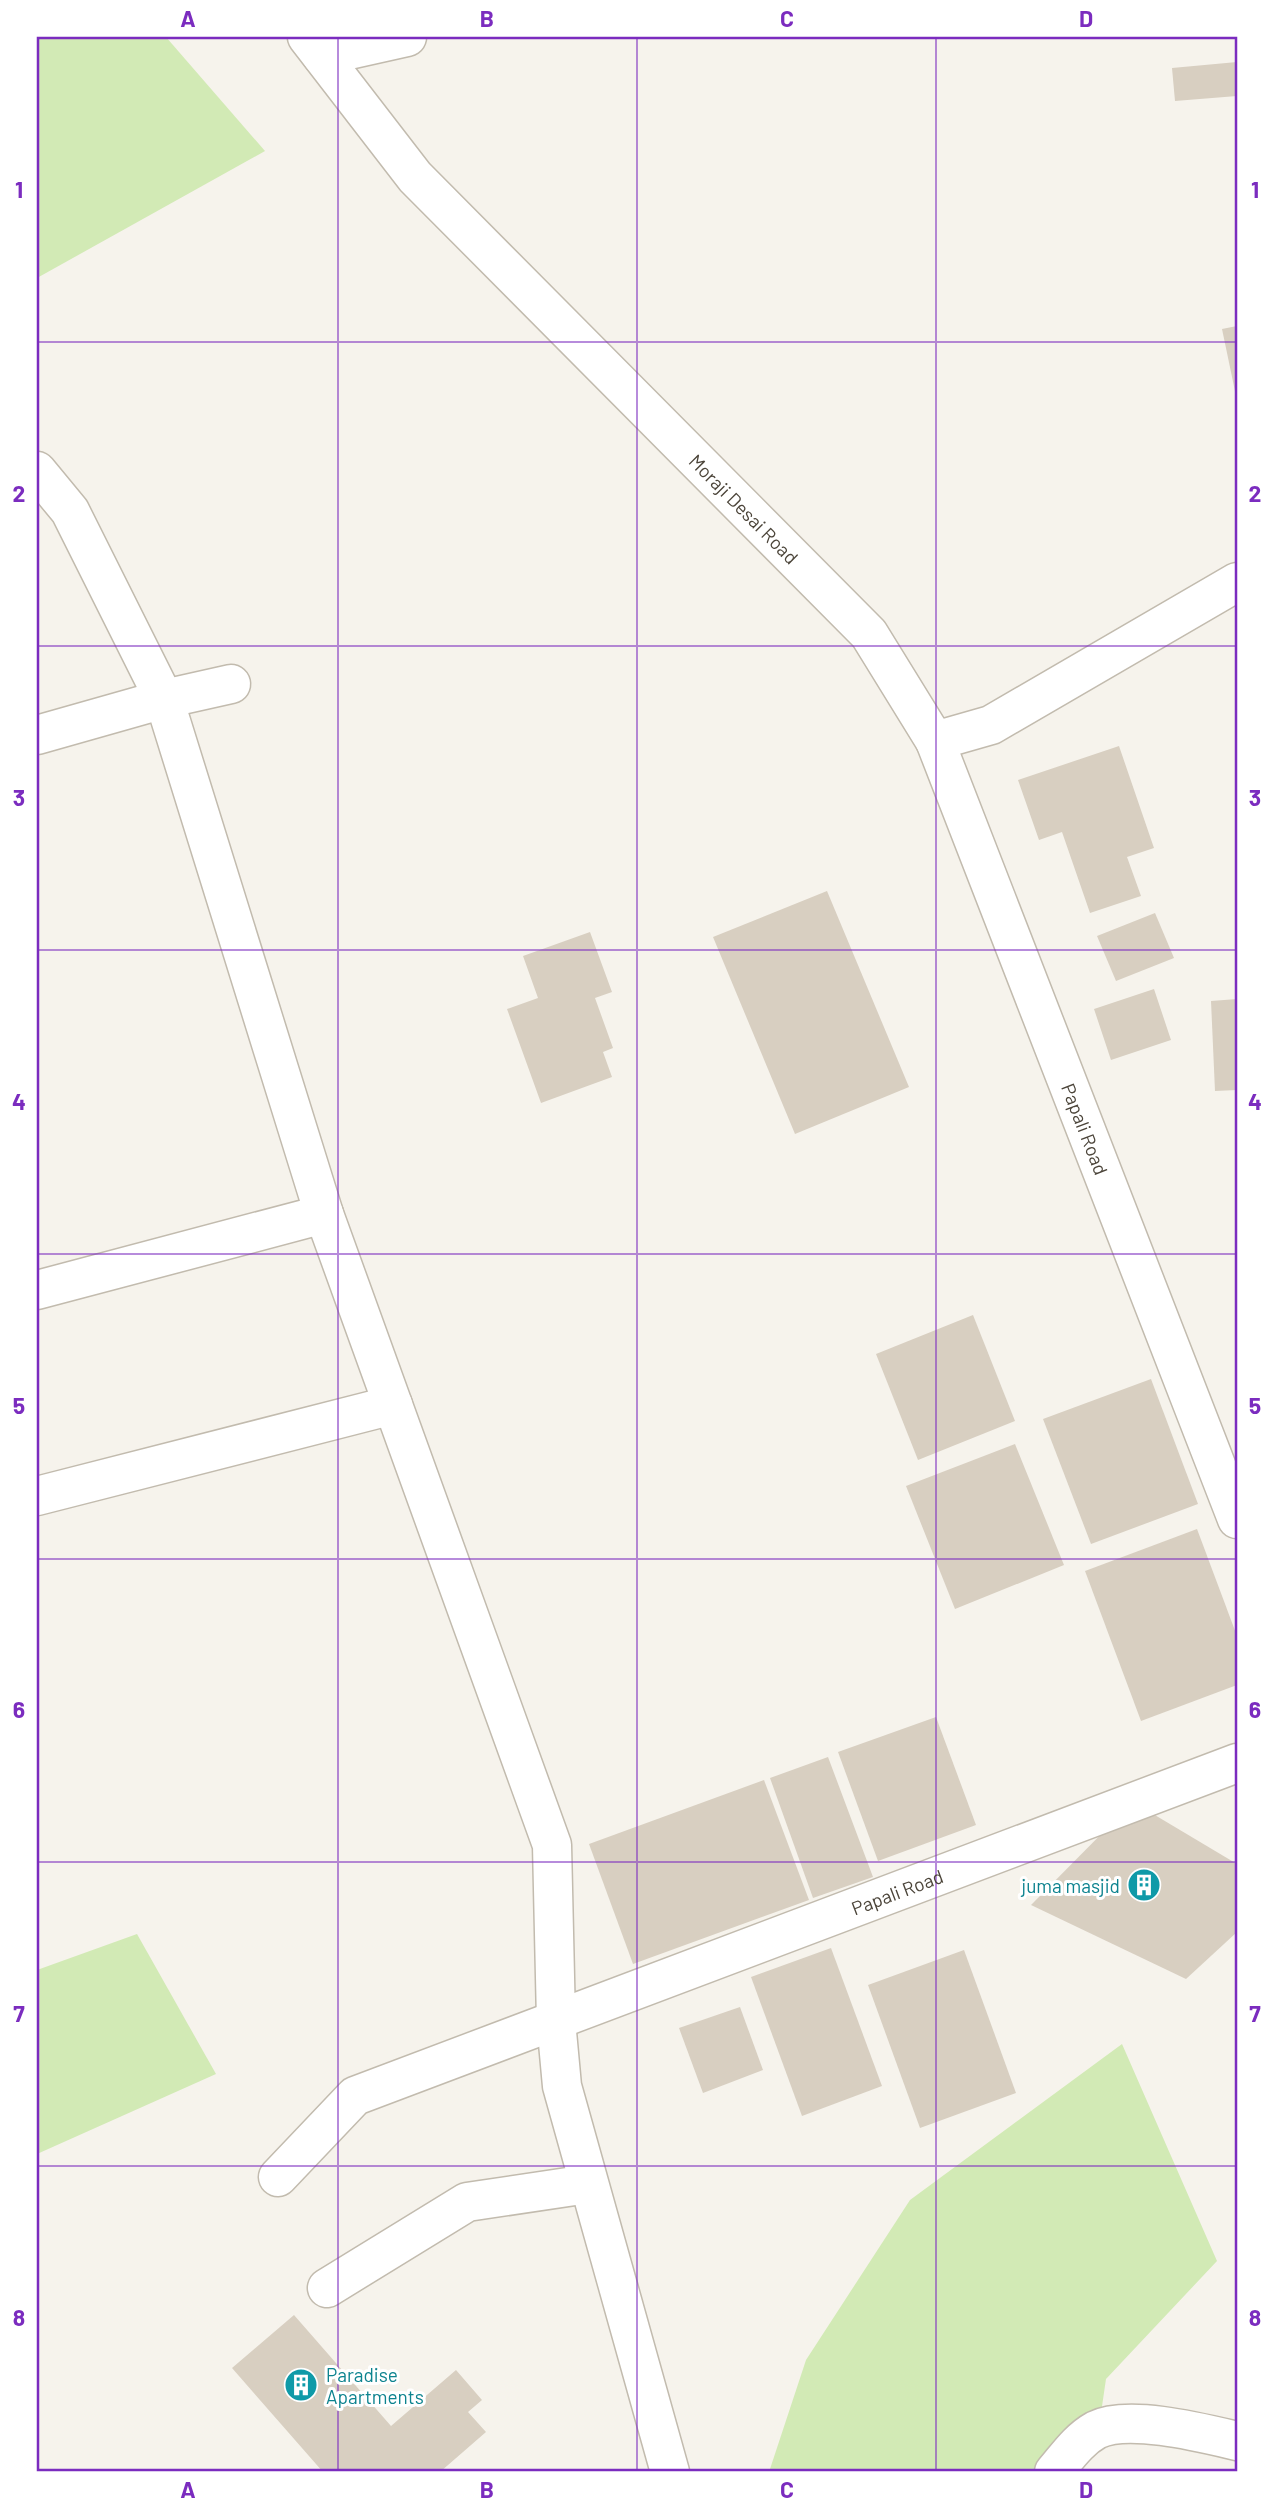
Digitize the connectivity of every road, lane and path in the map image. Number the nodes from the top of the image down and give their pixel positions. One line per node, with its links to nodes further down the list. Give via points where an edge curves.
1 (407, 37): 2 (street)
2 (315, 47): 8 (street, Moraji Desai Road, via 415,177 869,634)
3 (37, 471): 6 (street, via 70,511)
4 (1237, 582): 8 (street, via 990,725)
5 (231, 684): 6 (street)
6 (164, 699): 7 (street); 9 (street)
7 (37, 735)
8 (935, 741): 13 (street, Papali Road)
9 (324, 1214): 10 (street); 11 (street)
10 (37, 1290)
11 (393, 1405): 12 (street); 15 (street, via 552,1844)
12 (37, 1496)
13 (1237, 1519)
14 (1237, 1763): 15 (street, Papali Road)
15 (556, 2021): 16 (street, Papali Road, via 355,2096); 17 (street, via 562,2086)
16 (278, 2177)
17 (588, 2184): 18 (street, via 467,2202); 20 (street)
18 (327, 2288)
19 (1237, 2441): 21 (street, via 1182,2428 1119,2424 1081,2440)
20 (670, 2472)
21 (1054, 2472)

